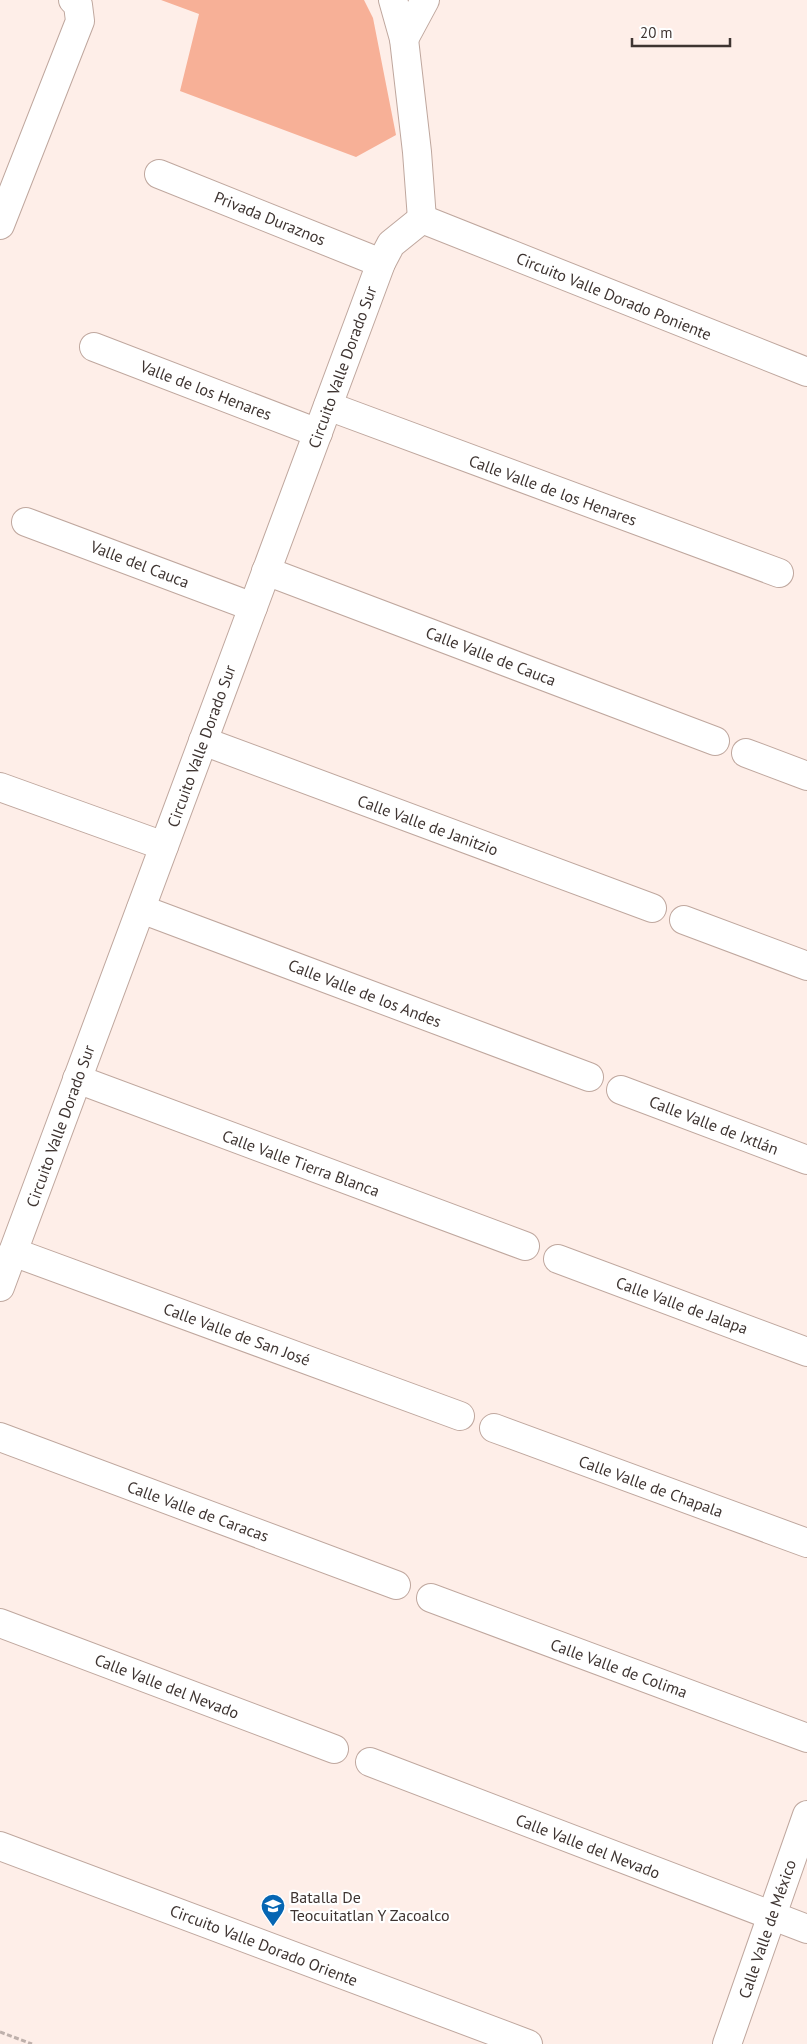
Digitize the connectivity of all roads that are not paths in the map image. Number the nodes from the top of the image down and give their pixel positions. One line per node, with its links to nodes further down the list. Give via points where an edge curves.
1 (393, 0): 4 (street)
2 (425, 0): 4 (street)
3 (76, 2): 6 (street, via 80,21)
4 (404, 39): 7 (street)
5 (158, 174): 9 (street, Privada Duraznos)
6 (8, 182): 8 (street)
7 (422, 219): 9 (street, Circuito Valle Dorado Sur, via 392,244); 11 (street, Circuito Valle Dorado Poniente)
8 (0, 226)
9 (381, 263): 12 (street, Circuito Valle Dorado Sur)
10 (94, 347): 13 (street, Valle de los Henares)
11 (807, 372)
12 (328, 406): 13 (street, Circuito Valle Dorado Sur); 16 (street, Calle Valle de los Henares)
13 (318, 433): 15 (street, Circuito Valle Dorado Sur)
14 (26, 522): 17 (street, Valle del Cauca)
15 (266, 571): 17 (street, Circuito Valle Dorado Sur); 19 (street, Calle Valle de Cauca)
16 (779, 573)
17 (253, 607): 18 (street, Circuito Valle Dorado Sur)
18 (203, 741): 23 (street, Circuito Valle Dorado Sur); 24 (street, Calle Valle de Janitzio)
19 (715, 742)
20 (746, 753): 21 (street)
21 (807, 776)
22 (0, 787): 23 (street)
23 (164, 846): 25 (street, Circuito Valle Dorado Sur)
24 (652, 908)
25 (141, 909): 28 (street, Calle Valle de los Andes); 29 (street, Circuito Valle Dorado Sur)
26 (684, 920): 27 (street)
27 (807, 966)
28 (588, 1077)
29 (77, 1079): 32 (street, Calle Valle Tierra Blanca); 33 (street, Circuito Valle Dorado Sur)
30 (621, 1090): 31 (street, Calle Valle de Ixtlán)
31 (807, 1160)
32 (525, 1246)
33 (13, 1252): 35 (street, Circuito Valle Dorado Sur); 37 (street, Calle Valle de San José)
34 (558, 1259): 36 (street, Calle Valle de Jalapa)
35 (0, 1287)
36 (807, 1352)
37 (460, 1416)
38 (494, 1428): 40 (street, Calle Valle de Chapala)
39 (0, 1437): 41 (street, Calle Valle de Caracas)
40 (807, 1543)
41 (396, 1585)
42 (431, 1598): 44 (street, Calle Valle de Colima)
43 (0, 1623): 45 (street, Calle Valle del Nevado)
44 (807, 1738)
45 (334, 1749)
46 (370, 1762): 49 (street, Calle Valle del Nevado)
47 (807, 1815): 49 (street, Calle Valle de México)
48 (0, 1846): 51 (street, Circuito Valle Dorado Oriente)
49 (772, 1916): 50 (street, Calle Valle del Nevado); 52 (street, Calle Valle de México)
50 (807, 1929)
51 (528, 2044)
52 (727, 2044)

